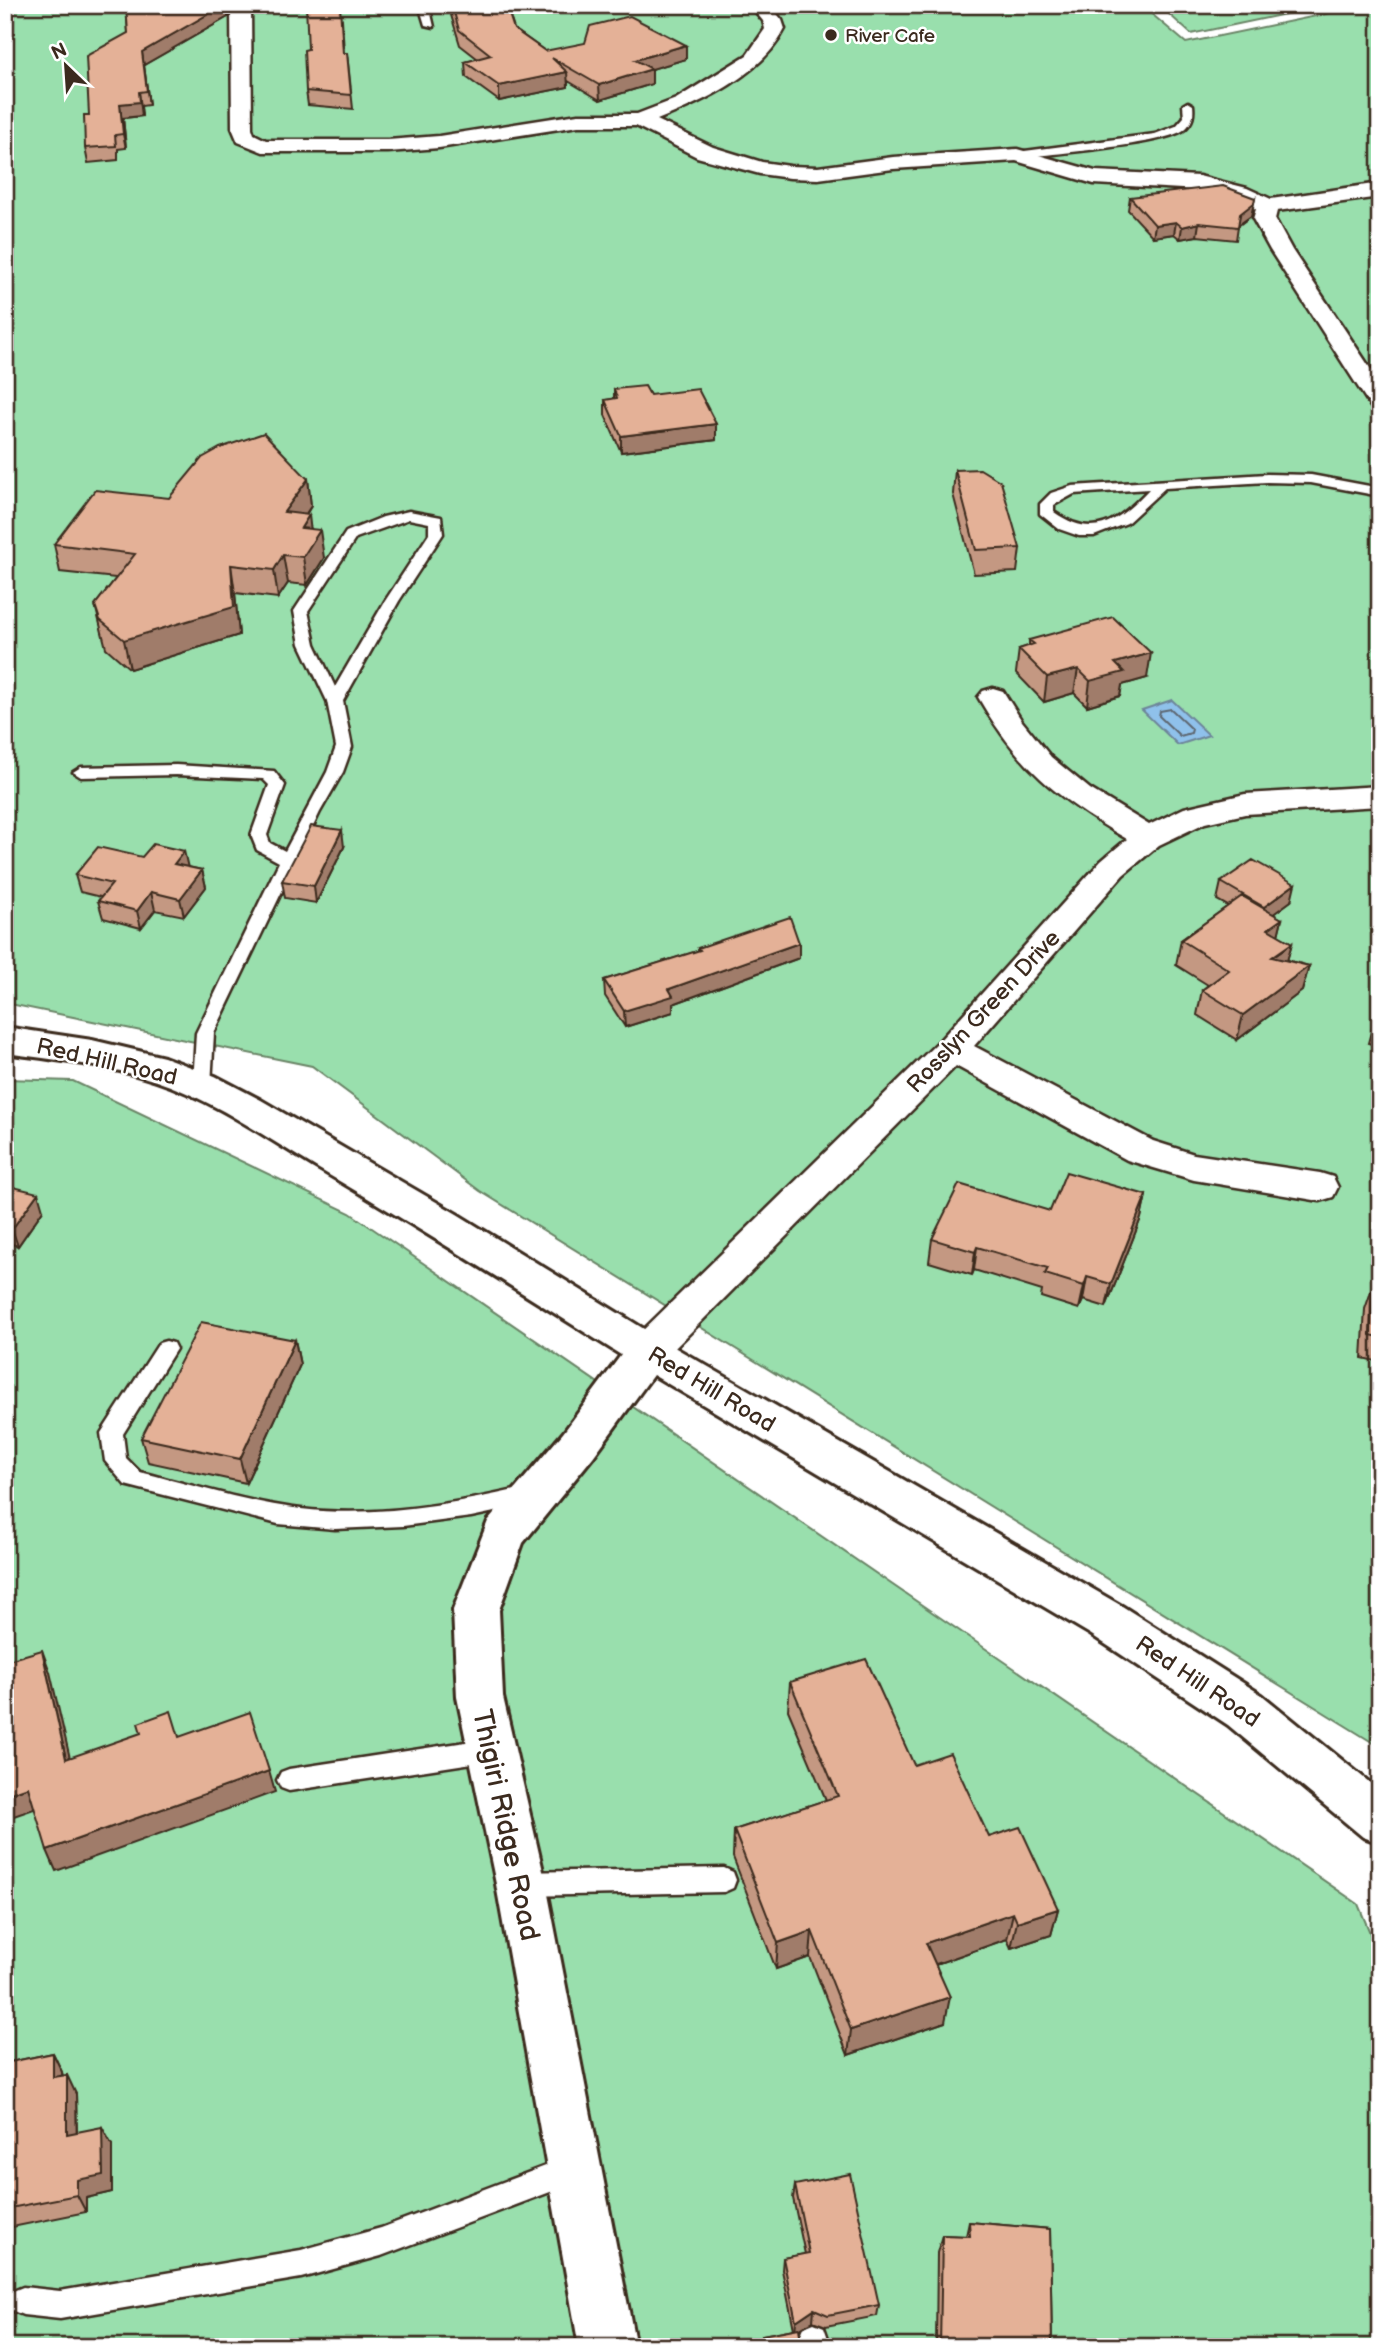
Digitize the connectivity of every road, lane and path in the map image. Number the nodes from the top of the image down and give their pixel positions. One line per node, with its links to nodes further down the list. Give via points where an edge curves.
1 (241, 5): 6 (street, via 242,128 252,144 388,146 578,120)
2 (424, 5): 4 (lane)
3 (759, 5): 6 (street, via 775,29 754,59 683,103)
4 (430, 25)
5 (1188, 105): 7 (lane, via 1189,117 1180,128 1157,137)
6 (640, 120): 7 (street, via 705,152 790,173)
7 (1017, 155): 9 (street, via 1094,177 1179,180 1218,187)
8 (1380, 190): 9 (street)
9 (1268, 206): 10 (street, via 1264,219 1281,250)
10 (1380, 402)
11 (1160, 486): 11 (lane, via 1072,490 1047,504 1047,514 1061,526 1089,532 1116,526); 12 (lane, via 1267,478)
12 (1380, 492)
13 (993, 697): 17 (street, via 1035,760 1082,800)
14 (335, 701): 14 (lane, via 436,534 436,520 409,515 351,535 301,611 310,650); 18 (lane, via 344,747)
15 (81, 772): 18 (lane, via 268,774 276,785 259,835 263,846)
16 (1380, 796): 17 (street, Rosslyn Green Drive, via 1245,804 1195,815)
17 (1148, 838): 20 (street, Rosslyn Green Drive, via 1112,868)
18 (289, 860): 21 (lane, via 205,1032)
19 (5, 1040): 21 (main road, Red Hill Road, via 164,1070)
20 (952, 1049): 22 (street, via 1140,1151 1194,1167); 24 (street, Rosslyn Green Drive)
21 (202, 1085): 24 (main road, Red Hill Road, via 443,1224)
22 (1320, 1187)
23 (166, 1349): 25 (lane, via 112,1433 116,1461 132,1479 281,1516 345,1519 408,1516)
24 (647, 1351): 25 (main road, Thigiri Ridge Road); 28 (main road, Red Hill Road, via 1106,1620 1245,1710)
25 (539, 1493): 26 (main road, Thigiri Ridge Road, via 504,1534 476,1610 480,1697)
26 (492, 1749): 27 (lane); 30 (main road, Thigiri Ridge Road)
27 (289, 1780)
28 (1380, 1821)
29 (724, 1880): 30 (lane)
30 (521, 1884): 31 (main road, Thigiri Ridge Road)
31 (576, 2169): 32 (lane, via 382,2242 301,2264 60,2305); 33 (main road, Thigiri Ridge Road)
32 (23, 2301)
33 (608, 2347)

